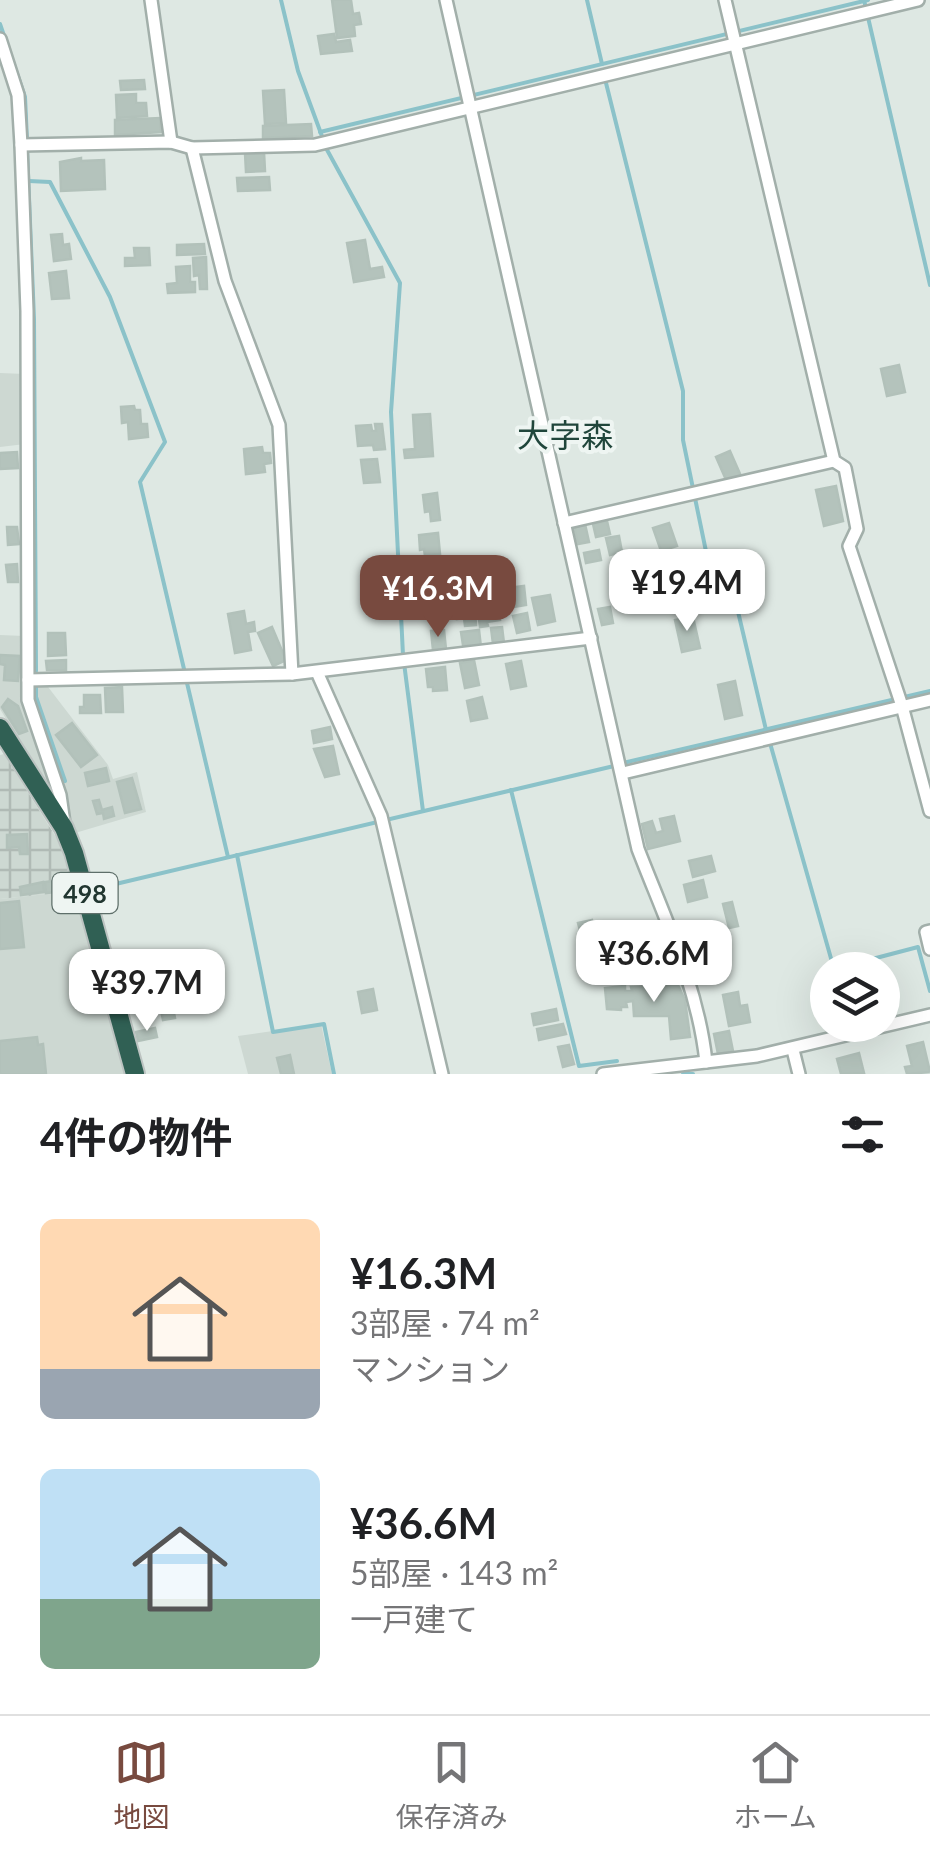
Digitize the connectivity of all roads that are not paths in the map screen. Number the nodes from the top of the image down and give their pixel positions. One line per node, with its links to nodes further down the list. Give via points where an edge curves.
1 (151, 0): 8 (street)
2 (446, 0): 7 (street)
3 (725, 0): 6 (street)
4 (918, 0): 6 (street)
5 (0, 39): 9 (street)
6 (736, 44): 7 (street); 11 (street)
7 (470, 106): 10 (street, via 316,145); 12 (street)
8 (171, 142): 9 (street); 10 (street)
9 (26, 144): 16 (street)
10 (192, 148): 15 (street, via 225,280 278,425)
11 (834, 461): 12 (street); 18 (street, via 845,468 857,530 849,546)
12 (564, 523): 13 (street)
13 (592, 638): 14 (street); 21 (street)
14 (318, 672): 15 (street); 30 (street, via 382,820)
15 (292, 674): 16 (street)
16 (28, 680): 23 (street)
17 (930, 700): 18 (street)
18 (902, 706): 21 (street); 22 (street)
19 (0, 728): 20 (highway, 498)
20 (6, 749): 23 (highway, 498)
21 (623, 773): 28 (street, via 638,849 697,1005)
22 (930, 811)
23 (64, 828): 29 (highway, 498)
24 (930, 931): 25 (street)
25 (930, 949)
26 (930, 1015): 27 (street)
27 (793, 1050): 28 (street); 32 (street)
28 (706, 1062): 31 (street)
29 (136, 1074)
30 (442, 1074)
31 (603, 1074)
32 (799, 1074)

